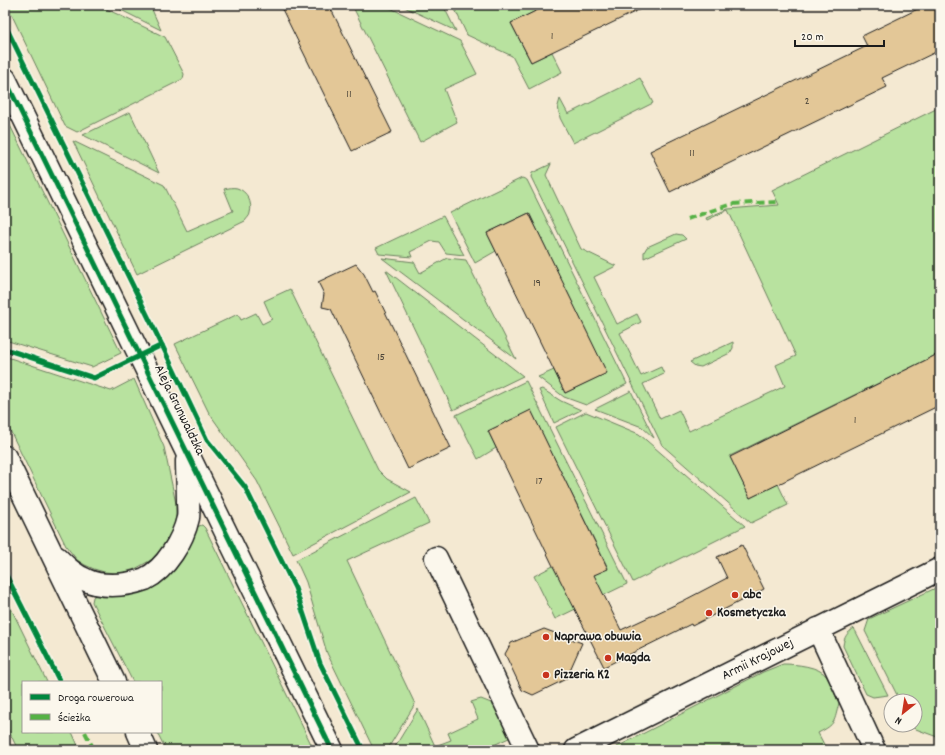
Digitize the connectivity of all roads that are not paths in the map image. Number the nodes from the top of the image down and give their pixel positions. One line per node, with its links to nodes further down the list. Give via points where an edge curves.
1 (5, 79): 2 (street, Aleja Grunwaldzka)
2 (187, 454): 4 (street, via 188,517 178,545 158,570 132,584 103,585 70,572); 11 (street, Aleja Grunwaldzka)
3 (5, 457): 4 (street)
4 (52, 553): 8 (street)
5 (436, 558): 12 (street)
6 (940, 569): 7 (street, Armii Krajowej)
7 (818, 629): 13 (street, Armii Krajowej); 14 (street)
8 (114, 681)
9 (138, 733): 10 (street)
10 (146, 750)
11 (332, 750)
12 (528, 750)
13 (576, 750)
14 (874, 750)

